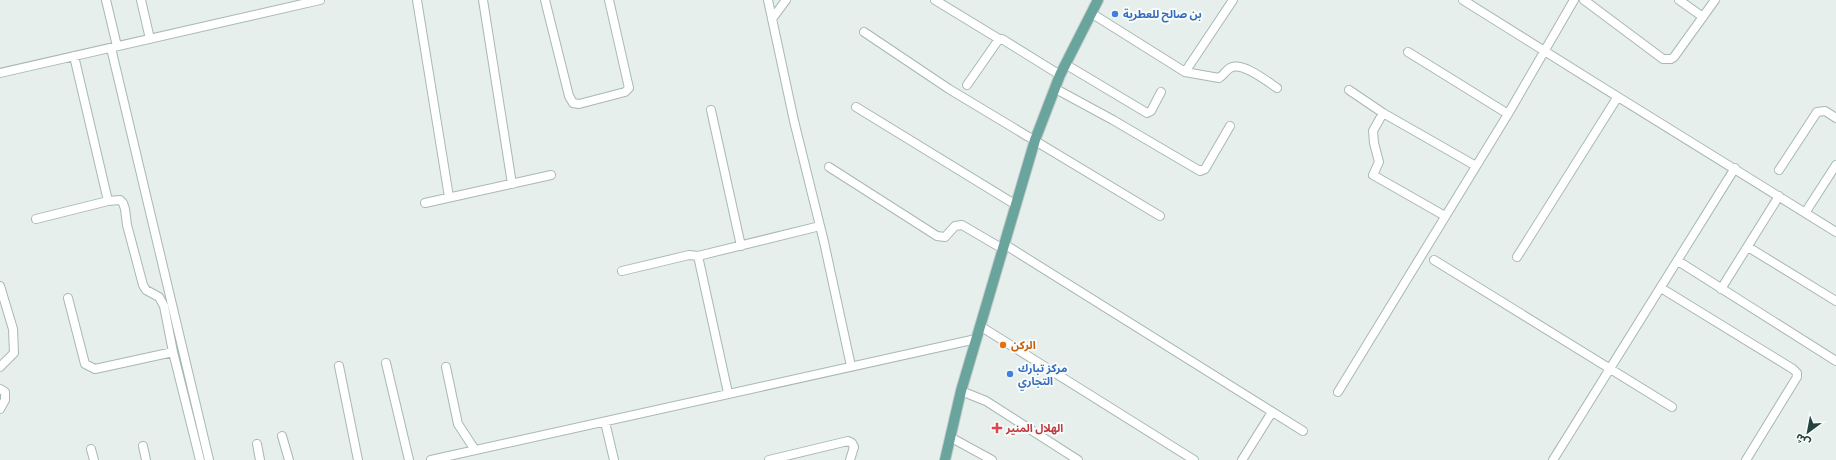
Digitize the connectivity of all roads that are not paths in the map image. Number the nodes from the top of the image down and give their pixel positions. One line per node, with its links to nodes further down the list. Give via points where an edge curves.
1 (106, 0): 24 (street)
2 (141, 0): 22 (street)
3 (320, 0): 22 (street)
4 (417, 0): 53 (street)
5 (483, 0): 51 (street)
6 (544, 0): 7 (street, via 569,96 573,102 579,104 625,92 629,88)
7 (609, 0)
8 (768, 0): 20 (street)
9 (786, 0): 20 (street)
10 (935, 0): 23 (street)
11 (1233, 0): 29 (street)
12 (1463, 0): 25 (street)
13 (1574, 0): 25 (street)
14 (1584, 0): 19 (street, via 1663,59 1674,56)
15 (1679, 0): 19 (street)
16 (1715, 0): 19 (street)
17 (1095, 1): 18 (main road)
18 (1091, 13): 28 (main road); 29 (street)
19 (1703, 17)
20 (772, 19): 61 (street)
21 (864, 32): 44 (street, via 949,89)
22 (150, 39): 24 (street)
23 (999, 39): 31 (street); 32 (street)
24 (114, 47): 27 (street); 104 (street, via 166,283)
25 (1544, 51): 37 (street); 41 (street)
26 (1408, 52): 41 (street)
27 (74, 56): 30 (street); 54 (street)
28 (1065, 64): 31 (main road); 36 (street, via 1147,113 1151,111)
29 (1185, 72): 34 (street, via 1219,78 1230,68 1237,66 1255,73)
30 (0, 73)
31 (1060, 75): 33 (main road)
32 (967, 85)
33 (1054, 88): 43 (street, via 1200,171 1205,169); 44 (main road)
34 (1277, 88)
35 (1349, 90): 40 (street)
36 (1161, 92)
37 (1617, 98): 48 (street); 67 (street)
38 (856, 107): 56 (street)
39 (711, 110): 63 (street)
40 (1383, 113): 46 (street); 59 (street, via 1373,131 1379,162 1373,175)
41 (1508, 114): 46 (street)
42 (1836, 118): 49 (street, via 1825,111 1817,112)
43 (1230, 126)
44 (1035, 140): 56 (main road); 58 (street)
45 (1836, 165): 57 (street)
46 (1476, 166): 59 (street)
47 (828, 167): 64 (street, via 937,236 945,237 956,226 962,225)
48 (1735, 168): 52 (street); 69 (street)
49 (1779, 170)
50 (550, 175): 51 (street)
51 (512, 184): 53 (street)
52 (1779, 196): 57 (street); 65 (street)
53 (449, 198): 55 (street)
54 (108, 201): 60 (street); 78 (street, via 120,200 123,203 143,285 160,299 164,306)
55 (425, 203)
56 (1016, 205): 64 (main road)
57 (1805, 213): 62 (street)
58 (1160, 216)
59 (1445, 216): 88 (street)
60 (36, 219)
61 (820, 226): 63 (street); 83 (street)
62 (1836, 232)
63 (741, 246): 66 (street)
64 (1004, 247): 76 (main road); 92 (street)
65 (1748, 247): 73 (street); 75 (street)
66 (698, 256): 70 (street, via 690,255); 89 (street)
67 (1517, 257)
68 (1434, 260): 85 (street)
69 (1678, 261): 72 (street); 73 (street)
70 (622, 271)
71 (0, 286): 81 (street, via 12,329 14,353)
72 (1661, 288): 85 (street); 119 (street, via 1797,373 1797,377)
73 (1721, 289): 79 (street)
74 (68, 298): 78 (street, via 85,364 88,367 95,368)
75 (1836, 301)
76 (980, 326): 77 (main road); 116 (street)
77 (976, 339): 83 (street); 87 (main road)
78 (173, 352): 103 (street)
79 (1836, 361)
80 (386, 363): 108 (street)
81 (0, 366)
82 (339, 366): 107 (street)
83 (851, 366): 89 (street)
84 (446, 367): 100 (street, via 458,424)
85 (1611, 369): 90 (street); 118 (street)
86 (0, 389): 91 (street, via 4,392 5,400)
87 (961, 391): 96 (main road); 115 (street, via 986,401)
88 (1338, 392)
89 (728, 393): 93 (street)
90 (1672, 407)
91 (0, 409)
92 (1272, 412): 94 (street); 117 (street)
93 (605, 422): 100 (street); 110 (street)
94 (1303, 431)
95 (282, 436): 106 (street)
96 (950, 437): 113 (main road); 114 (street)
97 (257, 444): 105 (street)
98 (144, 446): 102 (street)
99 (91, 449): 101 (street)
100 (475, 450): 109 (street)
101 (94, 460)
102 (146, 460)
103 (200, 460)
104 (209, 460)
105 (260, 460)
106 (289, 460)
107 (358, 460)
108 (409, 460)
109 (433, 460)
110 (614, 460)
111 (769, 460): 112 (street, via 848,441 854,447)
112 (850, 460)
113 (945, 460)
114 (992, 460)
115 (1078, 460)
116 (1194, 460)
117 (1242, 460)
118 (1553, 460)
119 (1746, 460)

